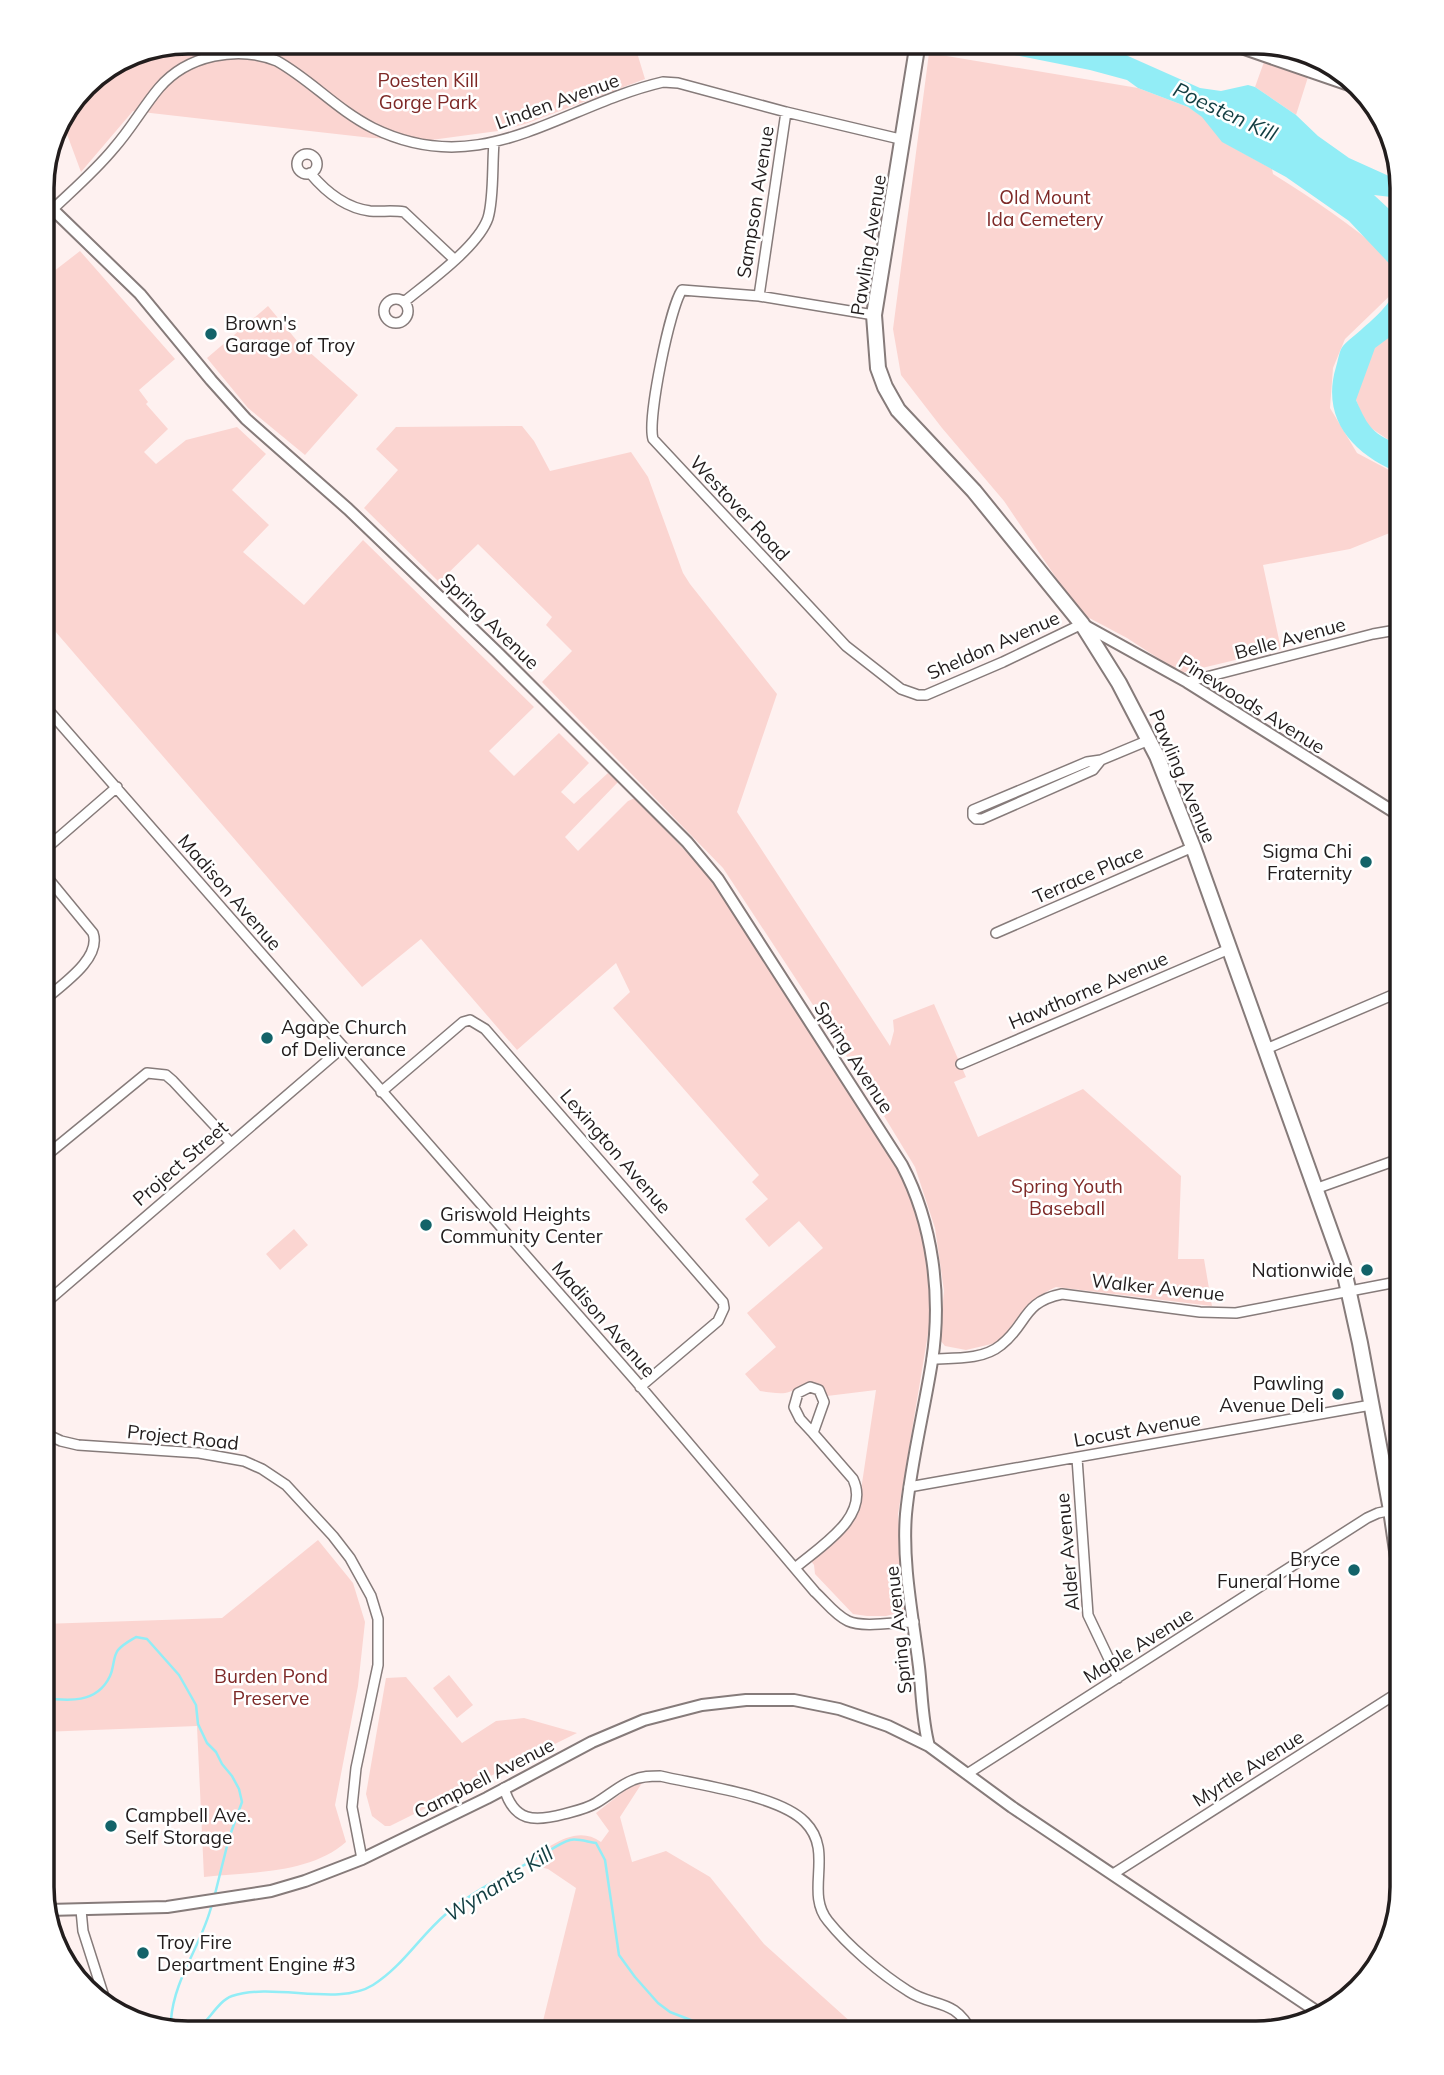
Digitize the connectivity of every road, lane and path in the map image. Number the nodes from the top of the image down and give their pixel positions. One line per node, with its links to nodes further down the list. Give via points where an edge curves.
1 (221, 54): 10 (street, Linden Avenue, via 172,76 161,86 117,146)
2 (249, 54): 8 (street, Linden Avenue, via 277,61 350,116 410,143 457,148)
3 (916, 55): 7 (main road, Pawling Avenue)
4 (1269, 55): 5 (main road)
5 (1328, 76)
6 (786, 112): 7 (street, Linden Avenue); 8 (street, Linden Avenue, via 663,82); 13 (street, Sampson Avenue)
7 (904, 140): 15 (main road, Pawling Avenue)
8 (494, 143): 12 (street, via 488,218)
9 (310, 173): 12 (street, via 345,202 371,211 404,212)
10 (55, 208)
11 (55, 210): 43 (street, Spring Avenue, via 140,294 246,419 497,652 718,878 912,1183 937,1300)
12 (455, 260): 14 (street)
13 (758, 296): 15 (street); 19 (street, Westover Road, via 686,288 680,293 663,359 653,439 846,646 901,689)
14 (404, 302)
15 (874, 315): 16 (main road, Pawling Avenue, via 878,368 898,410 974,491)
16 (1082, 624): 18 (street, Pinewoods Avenue); 19 (street, Sheldon Avenue); 21 (main road, Pawling Avenue)
17 (1390, 631): 18 (street, Belle Avenue)
18 (1187, 682): 24 (street, Pinewoods Avenue)
19 (918, 695)
20 (55, 720): 23 (street, Madison Avenue)
21 (1149, 740): 22 (street); 26 (main road, Pawling Avenue)
22 (1101, 760): 22 (street, via 973,810 973,816 982,819 1093,771)
23 (117, 787): 25 (street); 32 (street, Madison Avenue)
24 (1390, 809)
25 (55, 841)
26 (1193, 847): 28 (street, Terrace Place); 29 (main road, Pawling Avenue)
27 (55, 886): 30 (street, via 96,939 89,960)
28 (996, 933)
29 (1229, 949): 33 (main road, Pawling Avenue); 34 (street, Hawthorne Avenue)
30 (55, 991)
31 (1390, 996): 33 (street)
32 (342, 1048): 35 (street, Madison Avenue); 36 (street, Project Street)
33 (1266, 1049): 39 (main road, Pawling Avenue)
34 (961, 1064)
35 (381, 1092): 44 (street, Madison Avenue); 44 (street, Lexington Avenue, via 456,1027 470,1020 475,1023 719,1295 724,1308 718,1321)
36 (230, 1142): 37 (street, via 166,1075 147,1073); 42 (street, Project Street)
37 (54, 1149)
38 (1390, 1162): 39 (street)
39 (1315, 1189): 41 (main road, Pawling Avenue)
40 (1390, 1283): 41 (street, Walker Avenue)
41 (1350, 1292): 43 (street, Walker Avenue, via 1236,1313 1062,1294 1045,1297 1026,1312 1017,1329 990,1352); 45 (main road, Pawling Avenue)
42 (54, 1295)
43 (932, 1359): 50 (street, Spring Avenue)
44 (640, 1387): 52 (street, Madison Avenue)
45 (1371, 1405): 48 (street, Locust Avenue); 49 (main road, Pawling Avenue)
46 (813, 1433): 46 (street, via 794,1407 797,1392 805,1388 818,1390 823,1397); 52 (street, via 853,1479 856,1501 845,1524)
47 (54, 1438): 59 (street, Project Road, via 78,1445 199,1453 244,1461 286,1485 342,1547 364,1582 378,1619 378,1665 352,1807)
48 (1077, 1458): 50 (street, Locust Avenue); 54 (street, Alder Avenue, via 1088,1615)
49 (1390, 1484)
50 (909, 1487): 53 (street, Spring Avenue, via 906,1547)
51 (1390, 1511): 54 (street, Maple Avenue, via 1367,1518)
52 (795, 1568): 53 (street, Madison Avenue, via 849,1622)
53 (914, 1622): 56 (street, Spring Avenue)
54 (1118, 1678): 57 (street, Maple Avenue)
55 (1390, 1698): 60 (street, Myrtle Avenue)
56 (929, 1746): 57 (street); 58 (street, Campbell Avenue, via 839,1709 794,1700 735,1701 644,1720)
57 (967, 1774): 60 (street)
58 (504, 1788): 59 (street, Campbell Avenue); 65 (street, via 518,1813 532,1819 592,1806 631,1780 647,1776 769,1801 788,1810 806,1822 821,1850 819,1907 827,1921 910,1993 946,2004)
59 (362, 1859): 62 (street, Campbell Avenue, via 305,1881 233,1898 167,1907)
60 (1112, 1874): 64 (street)
61 (56, 1910): 62 (street, Campbell Avenue)
62 (81, 1910): 63 (street)
63 (102, 1989)
64 (1309, 2010)
65 (964, 2021)

